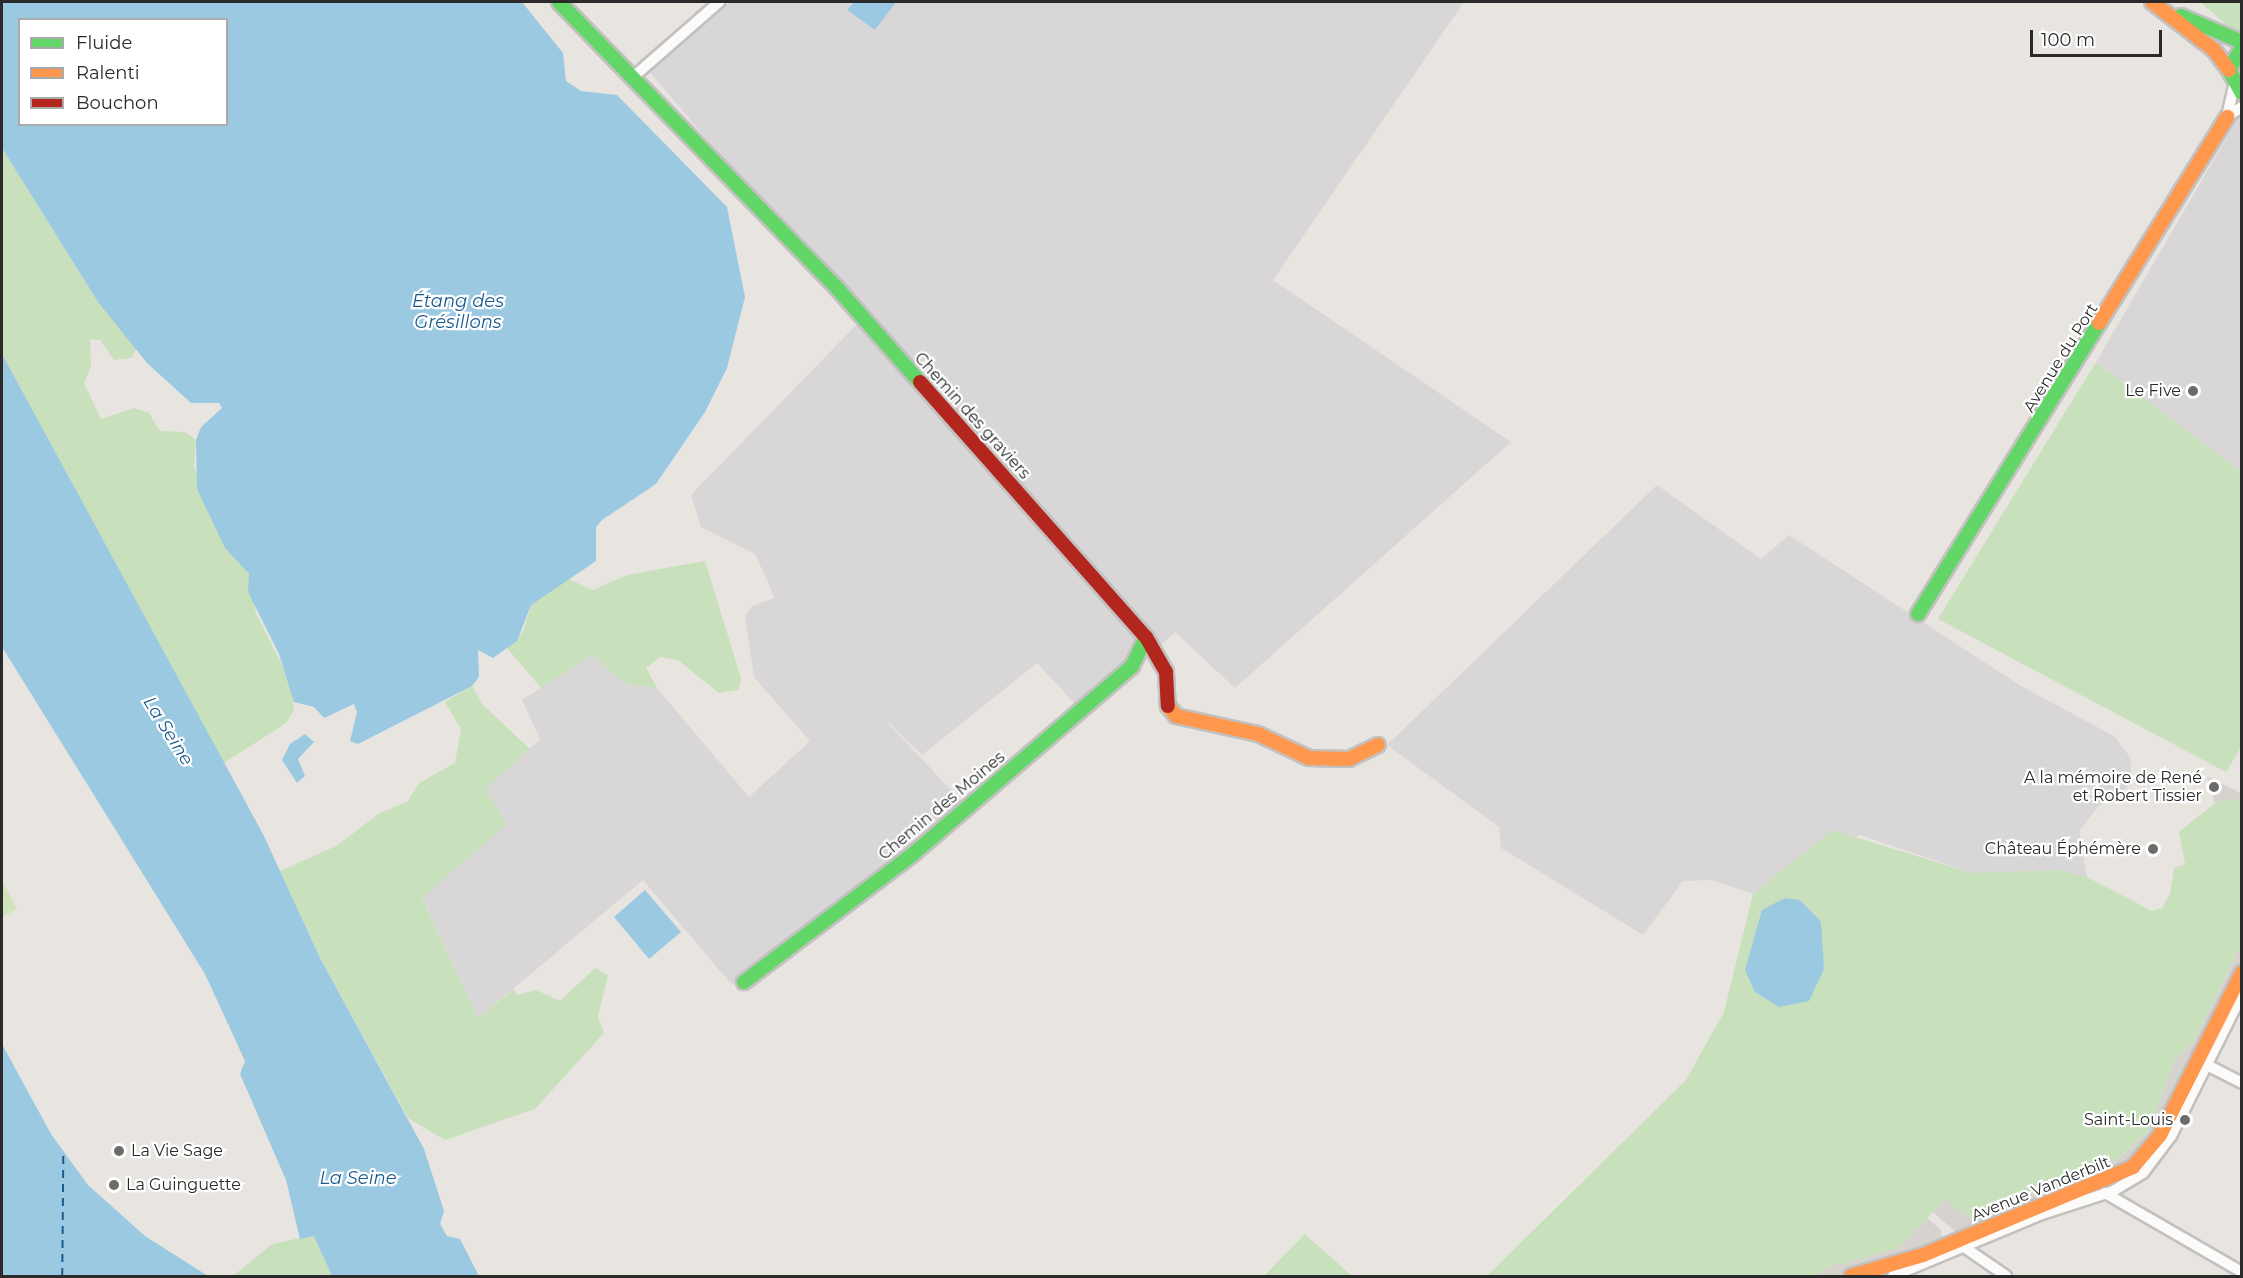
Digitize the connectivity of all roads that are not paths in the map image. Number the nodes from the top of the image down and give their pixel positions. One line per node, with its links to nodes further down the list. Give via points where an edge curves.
1 (559, 2): 7 (street, Chemin des graviers)
2 (719, 2): 7 (street)
3 (2153, 2): 4 (street); 6 (street, via 2214,50)
4 (2241, 42)
5 (2241, 47): 6 (street)
6 (2229, 70): 8 (street)
7 (632, 78): 12 (street, Chemin des graviers, via 837,288)
8 (2238, 90): 10 (street, Avenue du Port)
9 (2241, 107): 10 (street, Avenue du Port)
10 (2227, 117): 11 (street, Avenue du Port)
11 (1918, 614)
12 (1146, 637): 13 (street, Chemin des graviers, via 1166,672 1165,702 1190,723 1258,734 1309,758 1349,759); 15 (street, Chemin des Moines, via 1132,666 913,854 756,978)
13 (1378, 745)
14 (2241, 973): 22 (street, Avenue Vanderbilt, via 2160,1135 2133,1167 1923,1255)
15 (744, 982)
16 (2241, 994): 17 (street, Avenue Vanderbilt)
17 (2207, 1065): 18 (street); 19 (street, Avenue Vanderbilt, via 2159,1157 2134,1180)
18 (2241, 1083)
19 (2105, 1193): 20 (street, Avenue Vanderbilt); 21 (street)
20 (1964, 1247): 23 (street, Avenue Vanderbilt); 24 (street)
21 (2241, 1272)
22 (1851, 1276)
23 (1893, 1276)
24 (2006, 1276)

